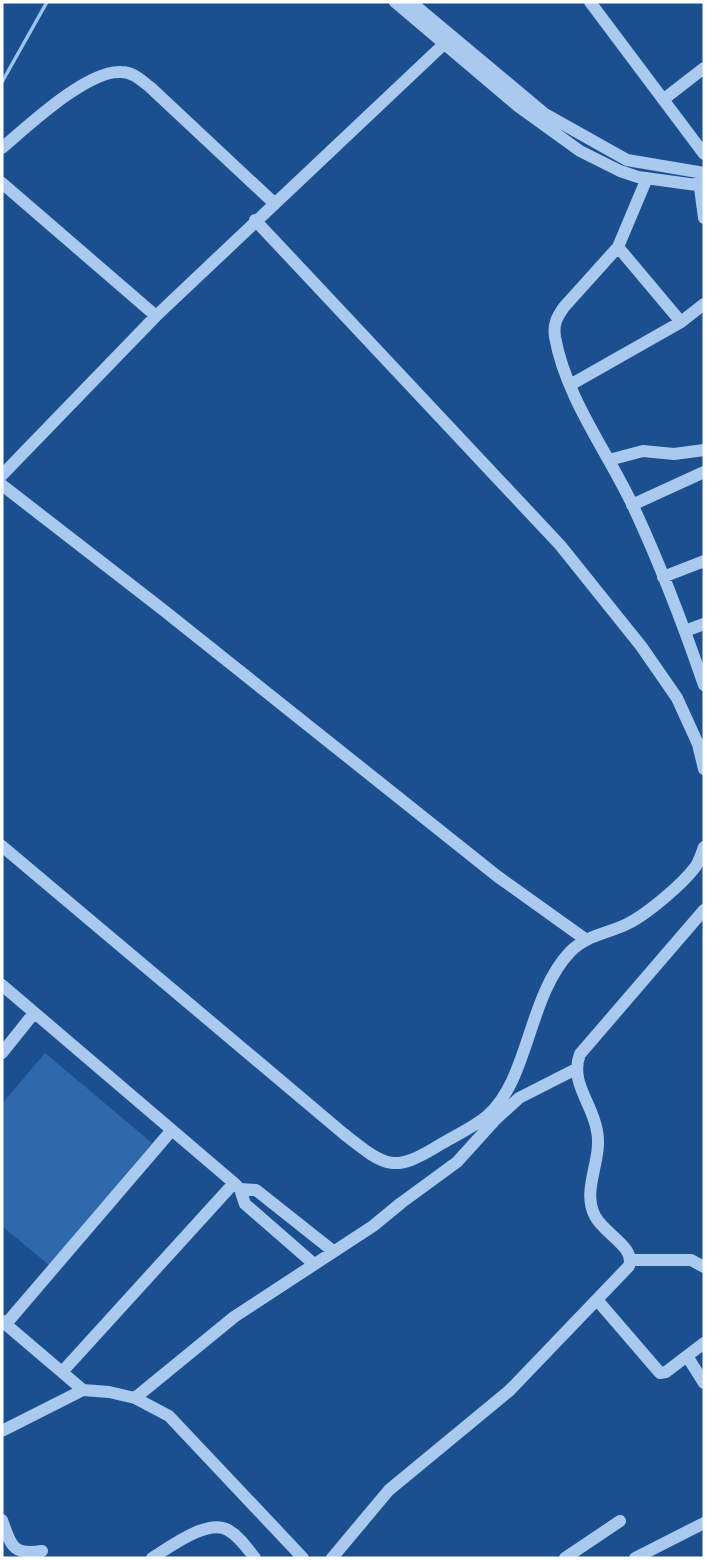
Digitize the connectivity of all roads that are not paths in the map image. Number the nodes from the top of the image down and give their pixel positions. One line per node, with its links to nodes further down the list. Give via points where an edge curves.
1 (395, 2): 4 (street)
2 (411, 2): 10 (street, via 545,114 627,160)
3 (590, 2): 6 (street)
4 (444, 44): 9 (street, via 557,136 620,171); 12 (street)
5 (704, 68): 6 (street)
6 (664, 99): 8 (street)
7 (2, 148): 12 (street, via 73,91 106,74 130,73)
8 (704, 154)
9 (647, 178): 10 (street); 15 (street)
10 (702, 179): 13 (street)
11 (2, 183): 17 (street)
12 (274, 203): 14 (street)
13 (704, 218)
14 (256, 220): 17 (street); 31 (street, via 560,545 677,698)
15 (618, 247): 18 (street); 19 (street, via 556,318 555,340)
16 (704, 304): 18 (street)
17 (156, 316): 23 (street)
18 (681, 322): 19 (street)
19 (570, 385): 21 (street)
20 (704, 450): 21 (street, via 674,454 643,451)
21 (609, 460): 25 (street)
22 (704, 472): 25 (street)
23 (2, 475)
24 (2, 485): 35 (street, via 497,876)
25 (632, 505): 27 (street)
26 (704, 561): 27 (street)
27 (663, 577): 29 (street)
28 (704, 624): 29 (street)
29 (685, 631): 30 (street)
30 (704, 685)
31 (704, 769)
32 (2, 846): 35 (street, via 365,1150 394,1165 413,1161 487,1116 516,1071 558,966)
33 (704, 847): 35 (street, via 696,866 654,907 627,925)
34 (701, 918): 39 (street, via 580,1054)
35 (585, 939)
36 (2, 985): 37 (street)
37 (34, 1013): 38 (street); 40 (street)
38 (2, 1053)
39 (576, 1069): 42 (street, via 519,1098 457,1162); 43 (street, via 598,1132 590,1201 601,1226)
40 (171, 1131): 41 (street); 47 (street)
41 (237, 1186): 42 (street, via 256,1190); 44 (street, via 245,1204); 50 (street)
42 (333, 1251): 44 (street)
43 (631, 1259): 45 (street, via 691,1260); 46 (street)
44 (314, 1264): 53 (street, via 234,1317)
45 (704, 1267)
46 (598, 1301): 49 (street, via 655,1370 666,1372); 63 (street, via 509,1391 389,1490)
47 (4, 1323): 50 (street)
48 (704, 1343): 49 (street)
49 (687, 1356): 51 (street)
50 (62, 1372): 52 (street)
51 (704, 1383)
52 (83, 1390): 53 (street); 54 (street)
53 (135, 1398): 62 (street, via 169,1416)
54 (2, 1431)
55 (2, 1520): 59 (street, via 18,1551)
56 (620, 1521): 64 (street)
57 (704, 1523): 58 (street)
58 (658, 1546): 65 (street); 66 (street)
59 (42, 1551)
60 (152, 1558): 61 (street, via 210,1527 226,1528)
61 (255, 1558)
62 (303, 1558)
63 (332, 1558)
64 (565, 1558)
65 (635, 1558)
66 (666, 1558)

